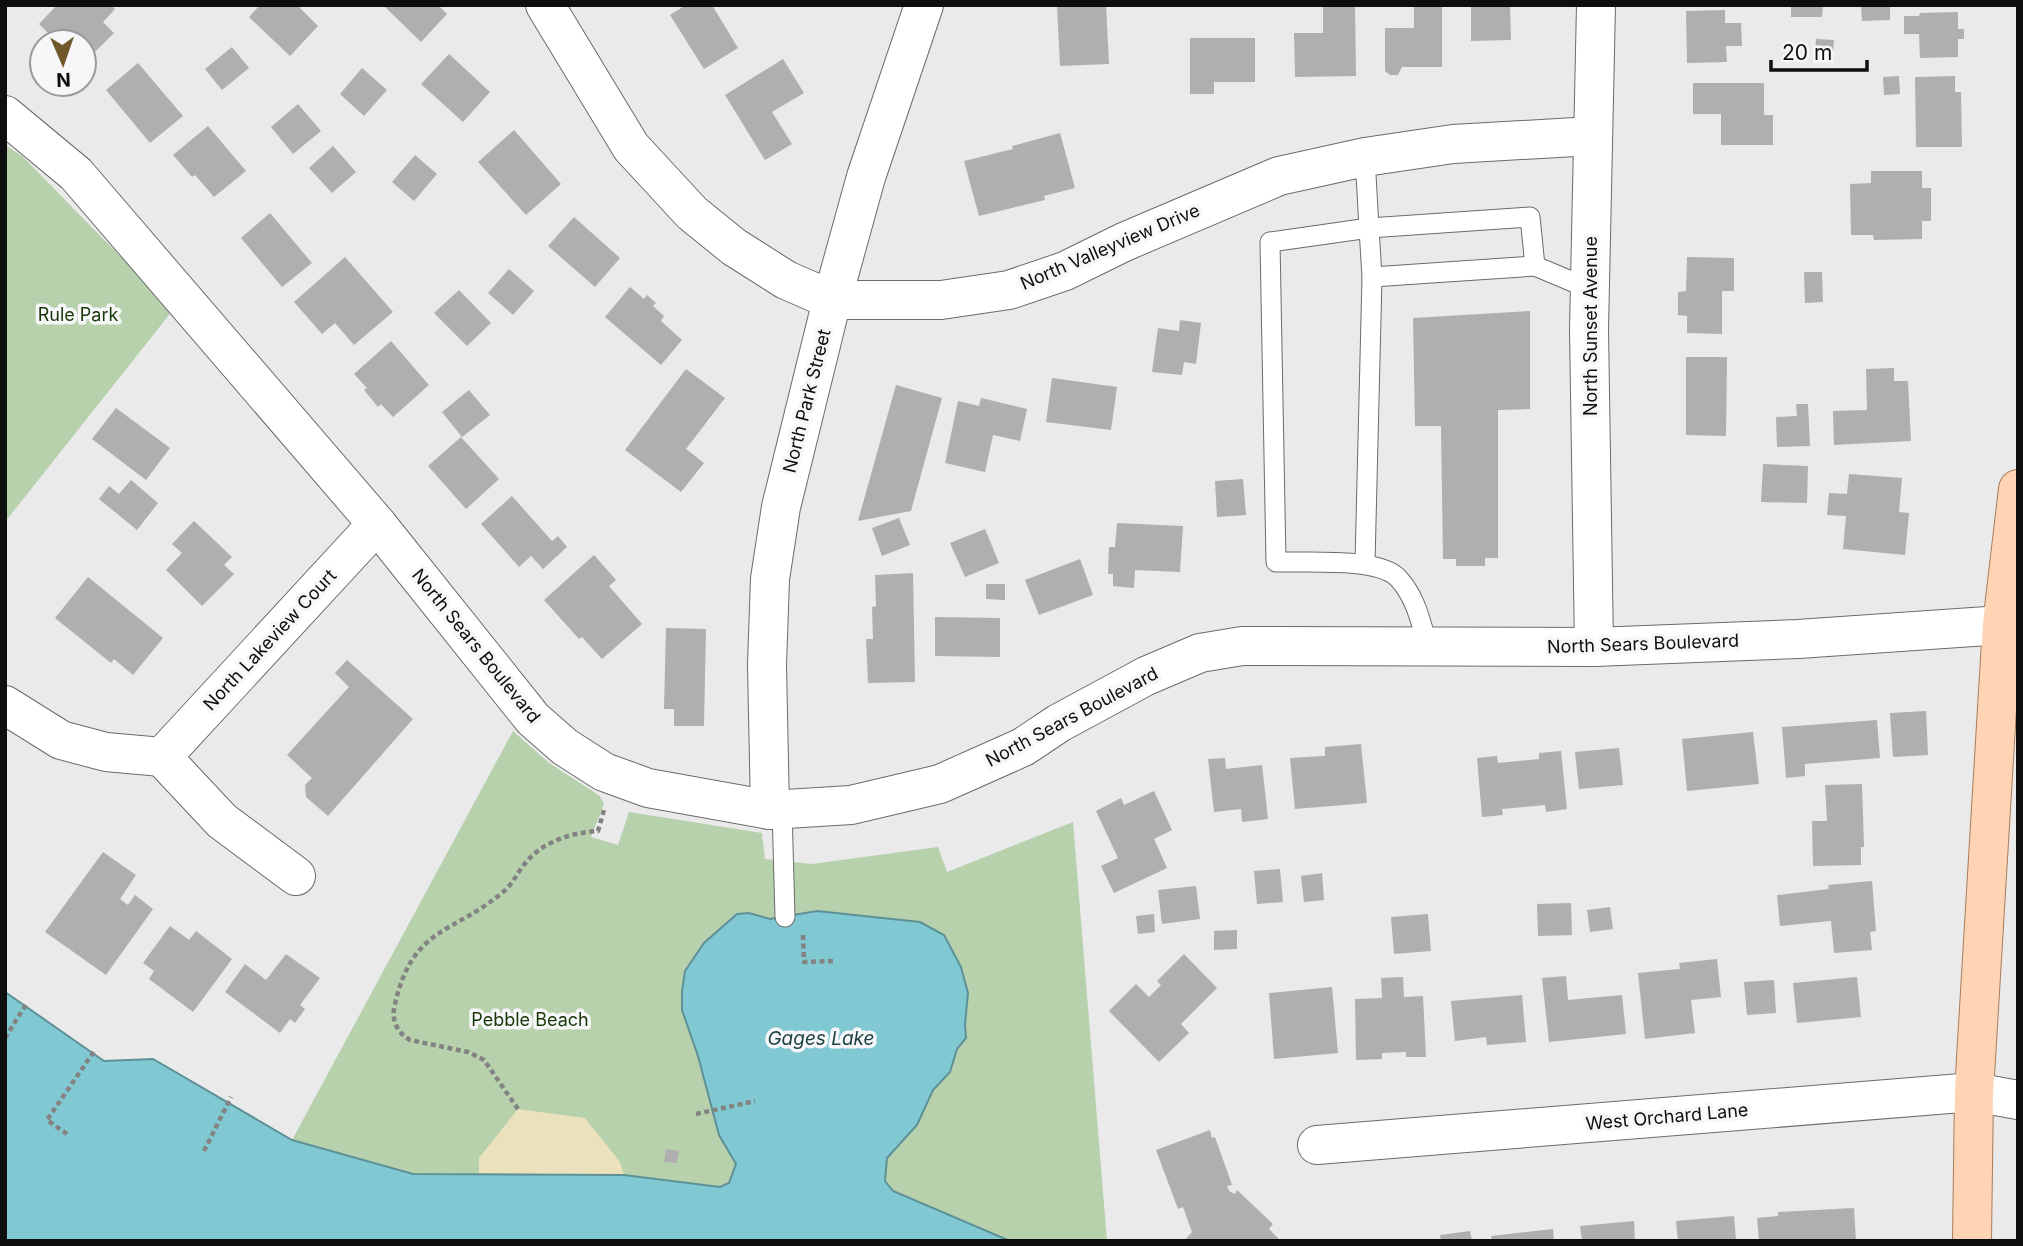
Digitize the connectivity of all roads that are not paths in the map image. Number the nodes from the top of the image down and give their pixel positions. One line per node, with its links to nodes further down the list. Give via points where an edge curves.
1 (545, 5): 11 (street, North Valleyview Drive, via 631,147 692,214 786,280)
2 (923, 5): 11 (street, North Park Street, via 866,177)
3 (1596, 5): 5 (street, North Sunset Avenue)
4 (5, 115): 13 (street, North Sears Boulevard, via 76,174)
5 (1592, 136): 6 (street, North Valleyview Drive, via 1453,144); 10 (street, North Sunset Avenue)
6 (1364, 157): 7 (lane); 11 (street, North Valleyview Drive, via 1279,176 1065,271 1009,290 941,300)
7 (1369, 228): 8 (lane, via 1530,217); 9 (lane); 14 (lane, via 1270,242 1276,562)
8 (1535, 266): 9 (lane); 10 (lane)
9 (1372, 277): 14 (lane)
10 (1590, 289): 17 (street, North Sunset Avenue)
11 (832, 300): 20 (street, North Park Street, via 781,507 770,579 767,665)
12 (2018, 488): 15 (main road)
13 (377, 524): 19 (street, North Lakeview Court); 20 (street, North Sears Boulevard, via 533,719 565,747 604,772 648,788)
14 (1365, 564): 16 (lane, via 1396,576 1415,604)
15 (2010, 626): 17 (street, North Sears Boulevard); 23 (main road)
16 (1428, 647): 17 (street, North Sears Boulevard); 20 (street, North Sears Boulevard, via 1242,646 1200,653 1146,676 1023,747 940,784 851,804)
17 (1594, 647)
18 (5, 705): 19 (street, via 61,740 106,752)
19 (162, 757): 21 (street, via 222,821)
20 (776, 809): 22 (lane)
21 (296, 876)
22 (794, 921)
23 (1974, 1092): 24 (street, West Orchard Lane); 25 (street, West Orchard Lane); 26 (main road)
24 (2018, 1100)
25 (1317, 1145)
26 (1972, 1241)

